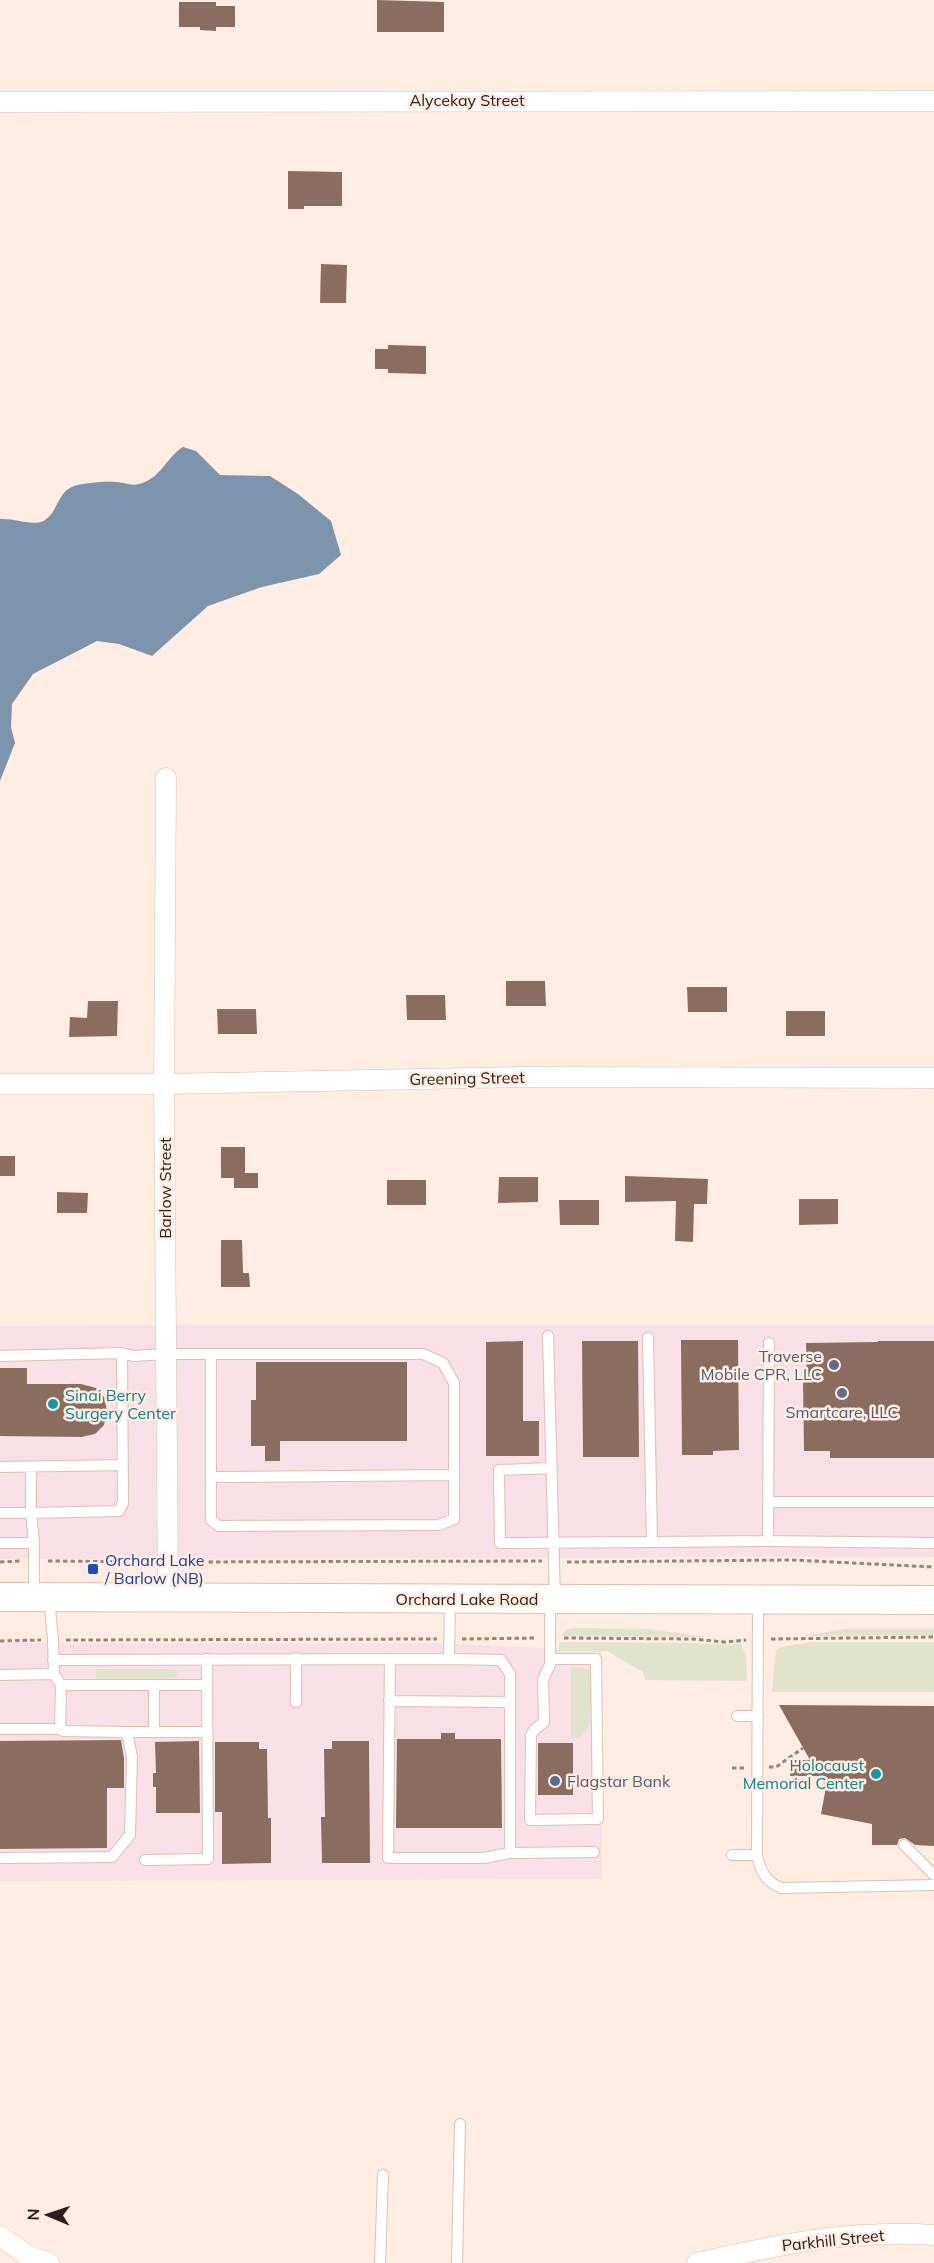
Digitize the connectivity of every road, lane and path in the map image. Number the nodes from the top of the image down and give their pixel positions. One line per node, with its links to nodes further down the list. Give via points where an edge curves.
1 (934, 101): 2 (street, Alycekay Street)
2 (0, 102)
3 (166, 778): 6 (street, Barlow Street)
4 (934, 1077): 6 (street, Greening Street, via 519,1077)
5 (0, 1084): 6 (street, Greening Street)
6 (164, 1084): 11 (street, Barlow Street)
7 (549, 1336): 17 (lane)
8 (648, 1338): 24 (lane)
9 (769, 1343): 20 (lane)
10 (122, 1353): 11 (lane); 13 (lane); 14 (lane)
11 (167, 1354): 12 (lane); 32 (street, Barlow Street)
12 (211, 1354): 18 (lane, via 423,1354 443,1363 454,1383); 19 (lane)
13 (0, 1356)
14 (123, 1465): 16 (lane); 23 (lane, via 123,1503 119,1511)
15 (0, 1467): 16 (lane)
16 (31, 1468): 23 (lane)
17 (552, 1468): 29 (lane); 29 (lane, via 499,1470 500,1544)
18 (454, 1475): 19 (lane); 19 (lane, via 454,1520 439,1526 219,1526 211,1520)
19 (211, 1477)
20 (768, 1502): 21 (lane); 25 (lane)
21 (934, 1502)
22 (0, 1513): 23 (lane)
23 (31, 1513): 27 (lane)
24 (652, 1542): 25 (lane); 29 (lane)
25 (768, 1542): 28 (lane)
26 (0, 1543): 27 (lane)
27 (34, 1543): 30 (lane)
28 (934, 1543)
29 (554, 1544): 33 (lane)
30 (34, 1561): 31 (path); 32 (path); 36 (lane)
31 (0, 1562)
32 (168, 1562): 33 (path); 37 (street, Barlow Street)
33 (554, 1562): 34 (path, via 792,1560); 39 (lane)
34 (934, 1567)
35 (0, 1597): 36 (main road, Orchard Lake Road)
36 (42, 1597): 37 (main road, Orchard Lake Road); 46 (lane)
37 (168, 1598): 38 (main road, Orchard Lake Road)
38 (450, 1599): 39 (main road, Orchard Lake Road); 44 (lane)
39 (553, 1599): 40 (main road, Orchard Lake Road); 42 (lane)
40 (758, 1600): 41 (main road, Orchard Lake Road); 45 (lane)
41 (934, 1600)
42 (550, 1638): 44 (path); 45 (path, via 725,1642); 52 (lane)
43 (934, 1638): 45 (path)
44 (450, 1639): 46 (path); 51 (lane)
45 (758, 1639): 63 (lane)
46 (53, 1640): 47 (path); 53 (lane)
47 (0, 1641)
48 (296, 1658): 49 (lane); 50 (lane); 60 (lane)
49 (207, 1659): 53 (lane); 58 (lane)
50 (390, 1659): 51 (lane); 59 (lane)
51 (450, 1659): 61 (lane, via 501,1660 510,1674)
52 (550, 1659): 52 (lane, via 543,1679 544,1722 531,1735 530,1820 598,1819 596,1659)
53 (54, 1660): 54 (lane)
54 (54, 1674): 55 (lane); 56 (lane)
55 (0, 1675)
56 (61, 1685): 57 (lane); 65 (lane)
57 (154, 1685): 58 (lane); 67 (lane)
58 (207, 1685): 68 (lane)
59 (389, 1701): 61 (lane); 71 (lane, via 388,1858 484,1858)
60 (296, 1702)
61 (510, 1702): 71 (lane)
62 (736, 1716): 63 (lane)
63 (758, 1716): 73 (lane)
64 (0, 1729): 65 (lane)
65 (60, 1729): 66 (lane)
66 (127, 1732): 67 (lane); 74 (lane, via 132,1757 130,1835 112,1857)
67 (154, 1732): 68 (lane)
68 (207, 1732): 75 (lane, via 208,1860)
69 (904, 1845): 76 (lane)
70 (594, 1852): 71 (lane)
71 (510, 1853)
72 (732, 1855): 73 (lane)
73 (757, 1855): 77 (lane, via 768,1882 780,1888)
74 (0, 1858)
75 (145, 1860)
76 (934, 1875)
77 (934, 1885)
78 (460, 2124): 84 (lane)
79 (383, 2175): 83 (lane)
80 (934, 2235): 85 (street, Parkhill Street, via 826,2237)
81 (0, 2236): 82 (street, via 27,2255)
82 (49, 2263)
83 (380, 2263)
84 (458, 2263)
85 (697, 2263)

